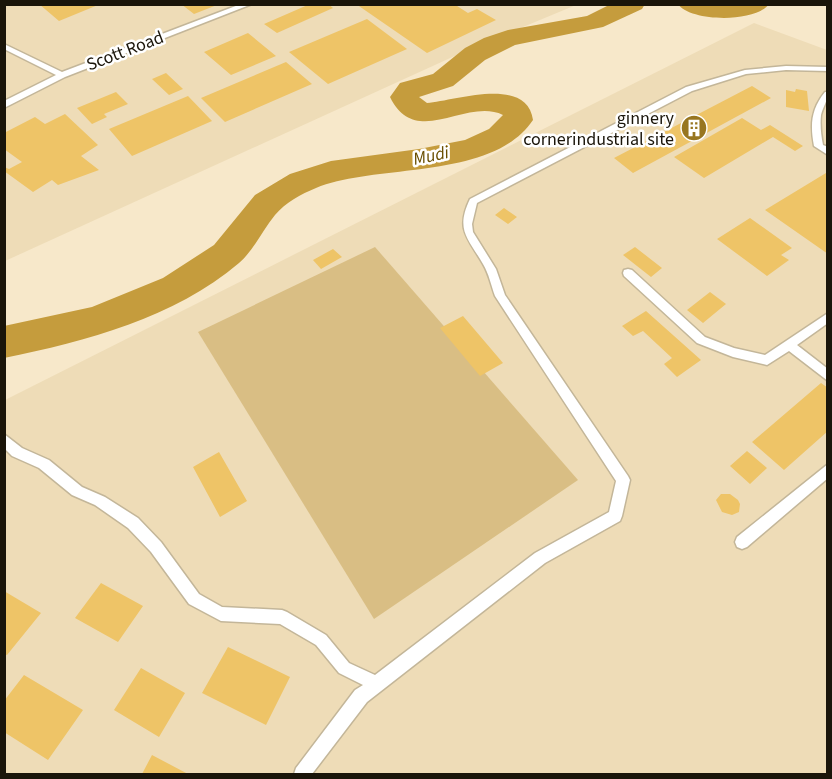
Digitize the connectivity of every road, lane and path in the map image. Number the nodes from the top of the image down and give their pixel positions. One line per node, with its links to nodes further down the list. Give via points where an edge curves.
1 (249, 4): 4 (lane, Scott Road)
2 (4, 46): 4 (lane)
3 (828, 69): 15 (lane, via 745,72 689,89 473,201 466,221 472,243 491,268 500,296 623,480 615,516 540,558)
4 (62, 75): 6 (lane, Scott Road)
5 (828, 94): 7 (lane, via 820,102 814,125 819,146)
6 (4, 105)
7 (828, 152)
8 (628, 273): 10 (lane, via 701,340 767,360)
9 (828, 317): 10 (lane)
10 (788, 344): 11 (lane)
11 (828, 376)
12 (4, 440): 15 (lane, via 17,452 44,464 77,491 133,523 194,599 221,614 282,617 321,640 344,668)
13 (828, 470): 14 (lane)
14 (742, 542)
15 (377, 684): 16 (lane, via 361,696)
16 (302, 774)

